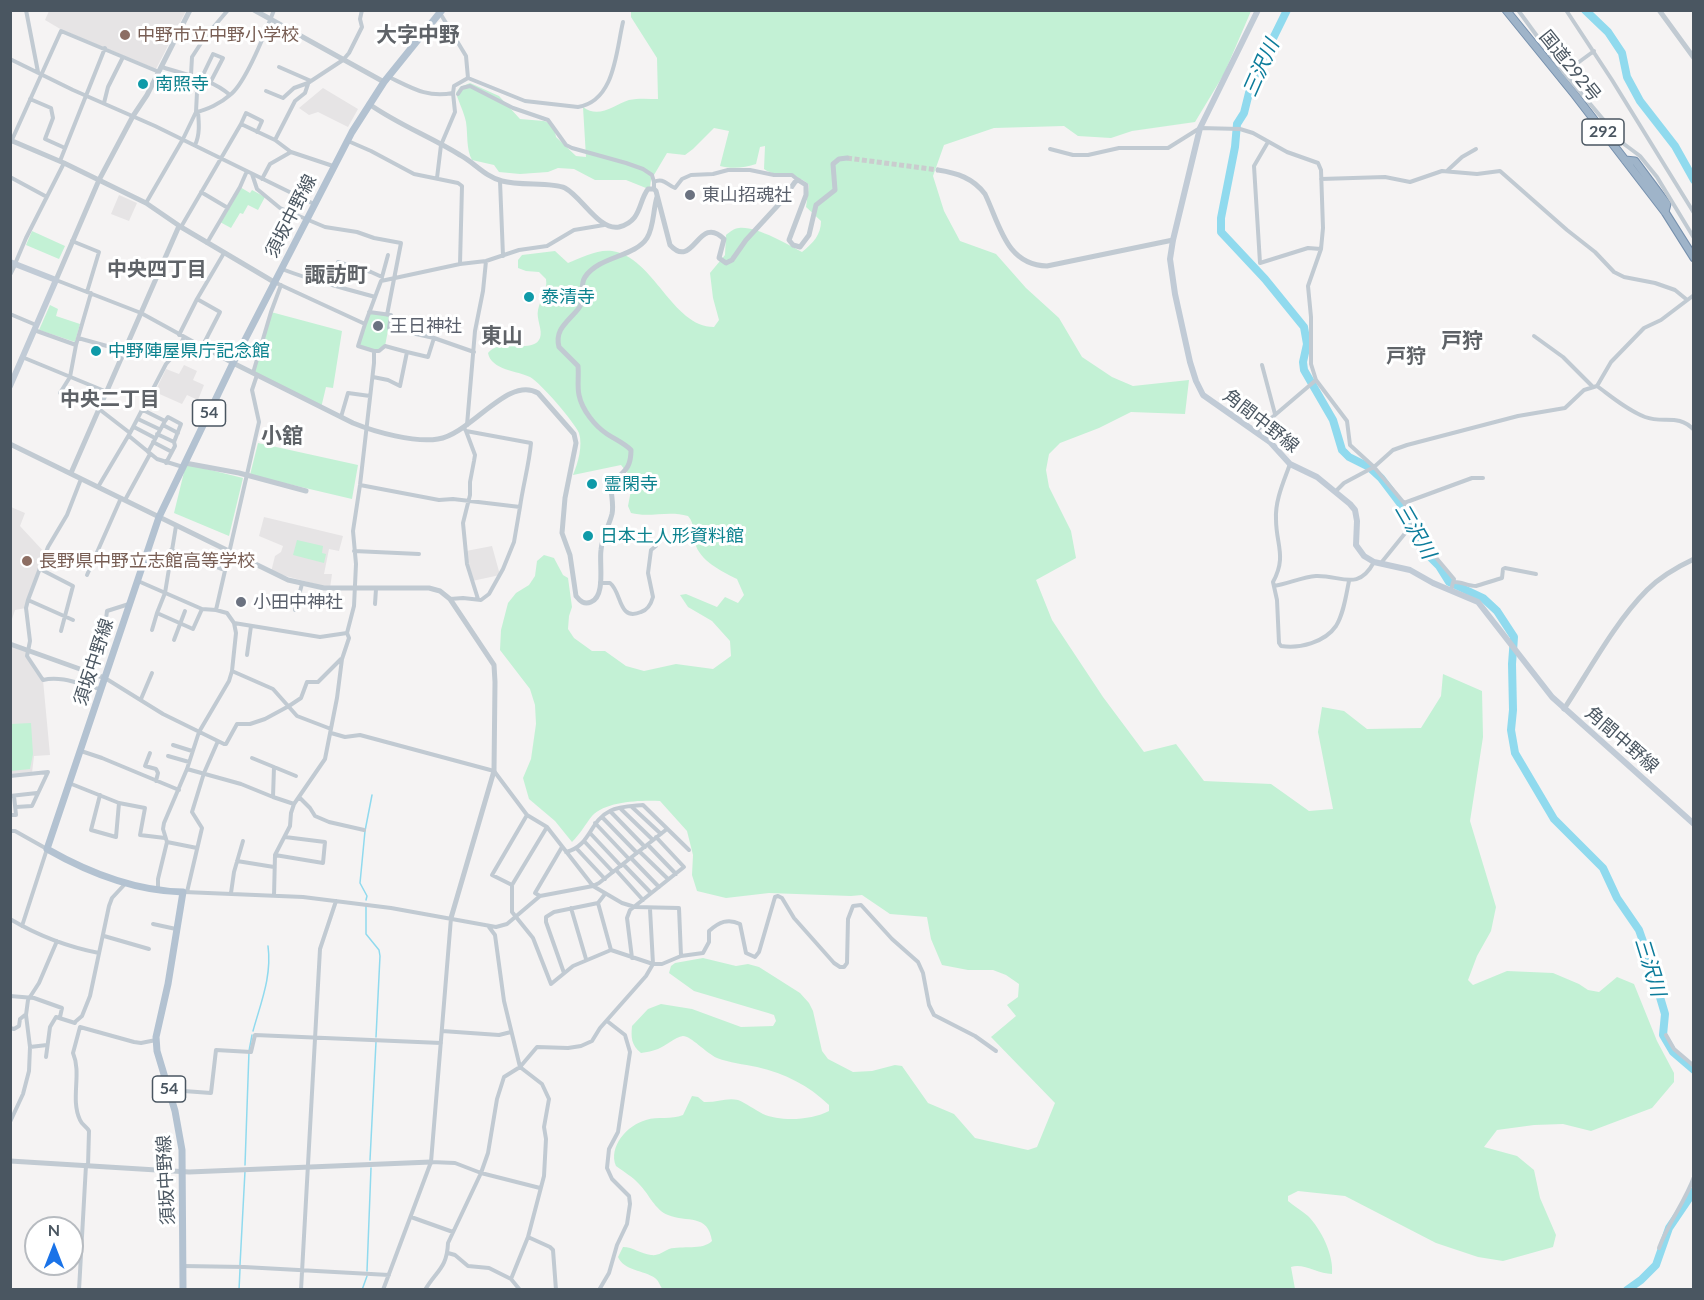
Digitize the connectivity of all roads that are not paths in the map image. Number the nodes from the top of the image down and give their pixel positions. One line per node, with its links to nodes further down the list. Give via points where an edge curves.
1 (26, 10): 23 (street)
2 (190, 10): 22 (street)
3 (228, 10): 25 (street, via 194,53)
4 (254, 10): 13 (street)
5 (274, 10): 13 (street)
6 (362, 10): 20 (street, via 362,27)
7 (1258, 10): 41 (main road, 角間中野線)
8 (1506, 10): 87 (highway, 国道292号 / 292, via 1665,212)
9 (1518, 10): 24 (street)
10 (1566, 10): 16 (street)
11 (1659, 10): 19 (street)
12 (441, 12): 26 (street, via 466,56); 28 (main road, 須坂中野線 / 54)
13 (270, 19): 20 (street); 34 (street, via 240,84)
14 (623, 22): 26 (street, via 604,91 586,105 525,101)
15 (105, 49): 17 (street); 23 (street, via 61,31); 33 (street)
16 (1594, 51): 24 (street); 75 (street)
17 (123, 57): 22 (street); 36 (street)
18 (10, 58): 23 (street)
19 (1694, 58)
20 (343, 60): 28 (street); 29 (street)
21 (279, 67): 29 (street)
22 (160, 69): 25 (street); 39 (street)
23 (40, 72): 33 (street); 35 (street)
24 (1564, 73): 79 (street, via 1624,144 1652,170)
25 (191, 75): 27 (street); 38 (street)
26 (468, 78): 32 (street, via 454,86)
27 (201, 79): 30 (street); 30 (street, via 213,54 223,58)
28 (386, 79): 32 (street, via 424,93); 37 (main road, 須坂中野線 / 54)
29 (310, 82): 31 (street, via 283,98); 44 (street, via 295,101)
30 (210, 83): 34 (street)
31 (266, 91)
32 (455, 93): 49 (street, via 455,112); 68 (street, via 470,86 513,108 545,118 566,145 644,169 652,175)
33 (85, 95): 36 (street); 50 (street)
34 (230, 95): 38 (street)
35 (30, 99): 45 (street); 50 (street, via 51,108 53,118 45,139)
36 (104, 103): 39 (street)
37 (369, 104): 46 (main road, 須坂中野線 / 54); 49 (street)
38 (197, 112): 43 (street); 48 (street)
39 (133, 116): 43 (street); 65 (street)
40 (241, 124): 42 (street); 42 (street, via 246,113 262,121); 54 (street)
41 (1200, 128): 47 (street, via 1243,129); 51 (street, via 1168,148 1119,148 1088,155); 80 (main road, 角間中野線)
42 (257, 132): 44 (street)
43 (183, 139): 48 (street); 72 (street)
44 (275, 140): 53 (street)
45 (11, 141): 56 (street)
46 (347, 141): 57 (main road, 須坂中野線 / 54); 62 (street, via 414,174)
47 (1268, 142): 64 (street, via 1315,161 1322,170); 83 (street, via 1254,166 1260,263)
48 (195, 145): 54 (street)
49 (441, 145): 62 (street); 67 (street)
50 (65, 148): 56 (street)
51 (1050, 149)
52 (1476, 149): 59 (street)
53 (291, 152): 57 (street); 63 (street, via 270,164)
54 (221, 158): 60 (street); 69 (street)
55 (847, 158): 66 (street, via 833,164 835,190 816,205 808,235 800,247 789,240 806,195 806,185)
56 (62, 162): 65 (street); 70 (street)
57 (333, 166): 73 (main road, 須坂中野線 / 54)
58 (938, 170): 80 (street, via 958,173 980,187 1012,251 1036,266)
59 (1447, 171): 64 (street, via 1410,182 1385,177); 102 (street, via 1500,171 1614,272 1675,290)
60 (249, 172): 63 (street); 74 (street); 76 (street, via 257,189 272,202)
61 (10, 177): 70 (street)
62 (437, 178): 90 (street, via 462,186)
63 (262, 179): 73 (street)
64 (1321, 179): 83 (street)
65 (99, 180): 72 (street); 81 (street)
66 (798, 180): 68 (street, via 792,175 741,169 691,175 675,188 661,180); 71 (street, via 726,263 719,258 723,239 715,232 700,237 690,250 674,250 666,235)
67 (500, 181): 77 (street, via 562,186 579,197); 86 (street)
68 (654, 185): 71 (street); 77 (street, via 645,193 632,219 620,226)
69 (201, 192): 74 (street); 78 (street)
70 (47, 197): 89 (street)
71 (657, 197): 181 (street, via 647,238 640,246 600,264 586,275 581,304 558,335 559,347 578,366 579,397 585,411 597,426 631,450 625,472 611,486 612,514 601,548)
72 (146, 203): 78 (street)
73 (314, 204): 76 (main road, 須坂中野線 / 54)
74 (228, 208): 82 (street)
75 (1694, 213)
76 (307, 220): 91 (main road, 須坂中野線 / 54); 93 (street, via 401,243)
77 (604, 225): 86 (street, via 574,230 547,246)
78 (180, 226): 82 (street); 103 (street)
79 (1694, 238)
80 (1173, 240): 141 (main road, 角間中野線, via 1170,259 1175,294 1200,391)
81 (72, 241): 95 (street); 98 (street, via 99,252)
82 (207, 243): 84 (street)
83 (1321, 249): 125 (street, via 1308,286)
84 (224, 253): 96 (street); 101 (street)
85 (388, 255): 94 (street)
86 (503, 256): 88 (street)
87 (1694, 258)
88 (486, 261): 90 (street); 118 (street)
89 (13, 263): 92 (street); 95 (main road)
90 (460, 264): 93 (street)
91 (281, 268): 96 (main road, 須坂中野線 / 54); 97 (street)
92 (10, 274)
93 (393, 278): 94 (street); 106 (street)
94 (381, 279): 97 (street, via 338,262); 100 (street)
95 (56, 280): 98 (street); 108 (main road)
96 (277, 284): 107 (street); 120 (main road, 須坂中野線 / 54); 122 (street)
97 (330, 284): 100 (street)
98 (89, 292): 103 (street); 111 (street)
99 (1694, 295): 102 (street)
100 (375, 297): 104 (street)
101 (197, 299): 109 (street); 114 (street, via 220,312)
102 (1686, 299): 127 (street, via 1661,320 1644,328)
103 (141, 312): 109 (street); 115 (street)
104 (369, 312): 106 (street); 107 (street)
105 (10, 314): 108 (street)
106 (387, 315): 112 (street, via 391,315 389,328)
107 (365, 324): 116 (street, via 357,346)
108 (35, 328): 113 (street); 119 (main road)
109 (182, 336): 114 (street); 132 (street, via 177,352 166,364)
110 (1534, 336): 127 (street)
111 (78, 338): 113 (street); 115 (street)
112 (434, 338): 117 (street, via 428,357); 118 (street)
113 (76, 345): 123 (street)
114 (202, 347): 120 (street)
115 (125, 351): 128 (street)
116 (374, 351): 117 (street, via 385,346); 124 (street)
117 (407, 352): 124 (street, via 400,386)
118 (474, 352): 137 (street)
119 (22, 357): 123 (street); 126 (main road)
120 (233, 363): 122 (street); 150 (main road, 須坂中野線 / 54)
121 (1262, 365): 133 (street)
122 (255, 374): 134 (street); 153 (street, via 252,390 259,422)
123 (70, 377): 128 (street); 129 (street)
124 (373, 377): 130 (street)
125 (1314, 382): 133 (street); 151 (street, via 1344,416 1350,445)
126 (11, 383)
127 (1594, 386): 139 (street, via 1632,411 1654,419 1681,420); 151 (street, via 1565,408 1407,445 1392,450)
128 (107, 392): 131 (street)
129 (60, 393)
130 (370, 396): 134 (street, via 348,393); 138 (street)
131 (99, 409): 143 (street); 152 (street)
132 (143, 410): 135 (street); 140 (street)
133 (1275, 414): 141 (street)
134 (340, 417): 138 (street)
135 (138, 419): 136 (street); 140 (street)
136 (134, 427): 140 (street); 143 (street)
137 (465, 428): 138 (street, via 428,440); 161 (street, via 475,455); 163 (street, via 531,443); 181 (street, via 517,389 532,390 544,398 574,434 576,443 562,533 570,555 576,596 585,604 590,603 600,592)
138 (366, 429): 156 (street)
139 (1694, 430)
140 (159, 432): 142 (street); 142 (street, via 168,417 182,423); 144 (street); 146 (street); 147 (street)
141 (1255, 432): 149 (main road, 角間中野線)
142 (178, 433): 144 (street)
143 (130, 434): 147 (street); 157 (street)
144 (174, 442): 146 (street)
145 (10, 444): 152 (street)
146 (172, 452): 148 (street)
147 (149, 453): 148 (street); 160 (street)
148 (166, 463): 150 (street)
149 (1290, 464): 159 (main road, 角間中野線, via 1309,472); 183 (street, via 1276,511 1281,554)
150 (184, 465): 153 (street); 164 (main road, 須坂中野線 / 54)
151 (1374, 467): 159 (street); 162 (street)
152 (71, 473): 155 (street)
153 (247, 476): 158 (street); 170 (street)
154 (1483, 478): 162 (street, via 1472,478)
155 (81, 479): 157 (street); 174 (street)
156 (360, 485): 161 (street, via 440,500); 169 (street)
157 (98, 487): 160 (street)
158 (306, 491)
159 (1335, 492): 173 (main road, 角間中野線, via 1353,507 1356,545 1364,556)
160 (123, 499): 164 (street); 177 (street)
161 (469, 501): 163 (street); 189 (street, via 463,523 466,561)
162 (1404, 503): 165 (street)
163 (520, 507): 189 (street, via 514,542 503,569 485,599)
164 (159, 517): 166 (street); 178 (main road, 須坂中野線 / 54)
165 (1415, 521): 173 (street); 180 (street, via 1422,541)
166 (176, 526): 168 (street); 170 (street)
167 (656, 546): 181 (street, via 651,549 648,573 653,597 646,610 629,614 620,606 616,588)
168 (171, 550): 175 (street); 187 (street)
169 (354, 551): 171 (street); 184 (street)
170 (230, 553): 175 (street); 182 (street)
171 (419, 554)
172 (1694, 559): 218 (street, via 1665,575 1634,603)
173 (1378, 562): 179 (street, via 1361,578); 186 (main road, 角間中野線, via 1410,570)
174 (40, 569): 190 (street); 198 (street, via 73,586)
175 (225, 570): 194 (street)
176 (1536, 574): 180 (street, via 1505,568 1498,580 1475,586)
177 (87, 575)
178 (137, 581): 187 (street); 191 (main road, 須坂中野線 / 54)
179 (1349, 581): 183 (street, via 1316,576); 183 (street, via 1335,627 1311,645 1294,648 1279,643)
180 (1455, 582): 186 (street)
181 (600, 583)
182 (302, 584): 184 (street); 195 (street)
183 (1274, 586)
184 (354, 589): 185 (street); 205 (street)
185 (376, 589): 188 (street, via 429,588); 192 (street)
186 (1450, 590): 218 (main road, 角間中野線, via 1484,608)
187 (165, 593): 193 (street); 197 (street)
188 (450, 599): 189 (street); 231 (street, via 494,665)
189 (478, 599)
190 (28, 600): 198 (street); 208 (street)
191 (129, 604): 211 (street, via 107,611 102,639); 214 (main road, 須坂中野線 / 54)
192 (375, 604)
193 (202, 609): 194 (street); 201 (street, via 193,629)
194 (216, 610): 200 (street, via 227,613)
195 (295, 610)
196 (185, 611): 201 (street)
197 (158, 613): 201 (street); 203 (street)
198 (65, 616): 199 (street); 204 (street)
199 (73, 620)
200 (234, 623): 202 (street); 212 (street)
201 (181, 624): 206 (street)
202 (251, 626): 205 (street, via 320,638); 209 (street)
203 (152, 630)
204 (61, 631)
205 (347, 633): 210 (street)
206 (174, 640)
207 (10, 644): 208 (street)
208 (27, 650): 211 (street); 215 (street, via 43,680 68,680)
209 (247, 655)
210 (342, 659): 217 (street, via 318,682 307,682 301,698); 219 (street)
211 (84, 670): 214 (street)
212 (232, 671): 217 (street, via 273,689); 220 (street)
213 (152, 673): 216 (street)
214 (105, 678): 215 (main road, 須坂中野線 / 54); 216 (street)
215 (101, 689): 223 (main road, 須坂中野線 / 54)
216 (141, 699): 220 (street)
217 (289, 706): 219 (street, via 297,716); 221 (street, via 265,719 237,724 226,744)
218 (1564, 709): 253 (main road, 角間中野線)
219 (331, 731): 231 (street, via 345,737 360,735); 242 (street, via 325,759)
220 (199, 732): 221 (street); 224 (street)
221 (218, 741): 232 (street)
222 (173, 745): 224 (street)
223 (80, 751): 235 (street); 236 (main road, 須坂中野線 / 54)
224 (192, 751): 228 (street)
225 (150, 753): 235 (street, via 146,766 156,769)
226 (168, 756): 228 (street)
227 (252, 758): 229 (street)
228 (189, 762): 230 (street)
229 (274, 767): 234 (street); 241 (street)
230 (187, 769): 232 (street); 237 (street)
231 (494, 771): 250 (street); 298 (street)
232 (204, 773): 241 (street); 266 (street, via 192,812 202,828)
233 (10, 776): 238 (street, via 48,772)
234 (296, 776)
235 (156, 781): 237 (street)
236 (69, 783): 239 (street); 267 (main road, 須坂中野線 / 54)
237 (178, 790): 261 (street, via 164,823)
238 (38, 793): 240 (street); 246 (street, via 32,806)
239 (99, 795): 243 (street); 243 (street, via 91,830 116,837)
240 (12, 796): 246 (street)
241 (273, 797): 244 (street)
242 (300, 798): 244 (street); 256 (street, via 315,816)
243 (119, 803): 261 (street, via 145,808 140,835)
244 (294, 804): 259 (street)
245 (632, 806): 247 (street); 255 (street, via 643,805); 260 (street)
246 (15, 807): 249 (street, via 16,815)
247 (620, 808): 248 (street); 260 (street)
248 (610, 811): 251 (street); 264 (street)
249 (10, 815)
250 (527, 815): 254 (street); 282 (street, via 492,875)
251 (602, 818): 252 (street); 271 (street)
252 (595, 823): 258 (street); 273 (street)
253 (1694, 824)
254 (547, 827): 265 (street); 282 (street)
255 (667, 829): 260 (street); 269 (street)
256 (364, 830)
257 (10, 831): 267 (street)
258 (590, 833): 263 (street); 275 (street)
259 (285, 837): 272 (street); 272 (street, via 325,842 323,863)
260 (657, 837): 264 (street); 278 (street, via 684,867)
261 (166, 840): 266 (street); 285 (street)
262 (243, 841): 274 (street)
263 (584, 841): 268 (street); 277 (street)
264 (646, 846): 271 (street); 278 (street)
265 (562, 847): 270 (street); 291 (street, via 535,893)
266 (197, 848): 286 (street)
267 (47, 849): 281 (main road); 302 (street)
268 (577, 849): 270 (street); 279 (street)
269 (688, 850)
270 (566, 852): 283 (street)
271 (638, 852): 273 (street); 280 (street)
272 (275, 855): 276 (street)
273 (630, 859): 275 (street); 284 (street)
274 (237, 861): 276 (street); 287 (street)
275 (622, 865): 277 (street); 288 (street)
276 (274, 867): 290 (street)
277 (614, 871): 279 (street); 292 (street)
278 (675, 874): 280 (street)
279 (605, 879): 283 (street)
280 (668, 879): 284 (street)
281 (124, 884): 285 (main road); 305 (street, via 112,898)
282 (512, 885): 299 (street)
283 (593, 886): 289 (street); 291 (street)
284 (659, 886): 288 (street)
285 (158, 891): 286 (main road)
286 (185, 892): 287 (street); 304 (main road, 須坂中野線 / 54)
287 (231, 893): 290 (street)
288 (651, 893): 292 (street)
289 (605, 894): 294 (street); 296 (street)
290 (274, 896): 293 (street)
291 (540, 896): 299 (street)
292 (643, 900): 296 (street)
293 (336, 901): 298 (street); 326 (street, via 320,949)
294 (598, 903): 295 (street); 308 (street)
295 (571, 908): 312 (street); 314 (street, via 546,917)
296 (635, 908): 297 (street); 311 (street, via 627,918)
297 (650, 909): 310 (street, via 679,908); 313 (street)
298 (451, 918): 303 (street); 323 (street)
299 (515, 918): 303 (street, via 507,924); 314 (street, via 532,938 551,984)
300 (10, 919): 302 (street)
301 (153, 924): 304 (street)
302 (22, 926): 306 (street)
303 (489, 926): 324 (street, via 495,934)
304 (176, 928): 327 (main road, 須坂中野線 / 54)
305 (104, 936): 307 (street); 309 (street)
306 (57, 941): 309 (street); 316 (street)
307 (150, 949)
308 (611, 950): 311 (street); 312 (street)
309 (99, 953): 320 (street, via 88,1006)
310 (681, 956): 313 (street); 331 (street, via 703,953 710,931 732,920 740,924 746,952 755,957 778,896 834,963 844,967 848,919 853,906 861,904 920,965 934,1015)
311 (632, 958): 313 (street)
312 (586, 959): 314 (street)
313 (652, 964): 319 (street)
314 (564, 973)
315 (10, 996): 316 (street)
316 (29, 998): 317 (street); 318 (street, via 62,1008)
317 (26, 1015): 322 (street, via 19,1026); 330 (street)
318 (60, 1017): 320 (street); 329 (street, via 50,1027)
319 (607, 1021): 334 (street, via 592,1041 568,1048 537,1047); 361 (street, via 625,1035 630,1052 618,1132 607,1158 612,1179 628,1196 630,1204 627,1224)
320 (75, 1022): 321 (street)
321 (80, 1026): 327 (street, via 134,1042); 339 (street, via 73,1053 77,1063 79,1119 89,1131)
322 (10, 1028)
323 (442, 1031): 324 (street, via 499,1035); 328 (street)
324 (512, 1032): 334 (street)
325 (1666, 1035): 333 (street, via 1674,1049)
326 (316, 1037): 328 (street); 335 (street, via 255,1035 251,1052 216,1050 211,1093); 340 (street)
327 (156, 1040): 335 (main road, 須坂中野線 / 54)
328 (441, 1043): 338 (street)
329 (46, 1045): 330 (street); 332 (street)
330 (30, 1047): 336 (street, via 26,1083)
331 (996, 1051)
332 (46, 1057)
333 (1694, 1066)
334 (520, 1067): 342 (street, via 504,1077); 344 (street, via 542,1084 549,1099)
335 (170, 1090): 341 (main road, 須坂中野線 / 54)
336 (10, 1122)
337 (10, 1161): 339 (street)
338 (431, 1162): 340 (street); 342 (street, via 456,1163); 345 (street)
339 (87, 1166): 341 (street); 354 (street)
340 (309, 1167): 341 (street); 351 (street)
341 (183, 1171): 350 (main road, 須坂中野線 / 54)
342 (481, 1173): 344 (street); 346 (street)
343 (1694, 1177): 348 (street)
344 (540, 1188): 347 (street)
345 (411, 1217): 346 (street); 352 (street)
346 (453, 1232): 349 (street)
347 (528, 1237): 353 (street); 360 (street, via 553,1250)
348 (1659, 1248)
349 (448, 1253): 353 (street, via 468,1266 489,1268); 358 (street)
350 (183, 1266): 351 (street); 355 (main road, 須坂中野線 / 54)
351 (302, 1269): 352 (street); 356 (street)
352 (389, 1275): 357 (street)
353 (511, 1279): 359 (street)
354 (79, 1290)
355 (183, 1290)
356 (301, 1290)
357 (383, 1290)
358 (425, 1290)
359 (520, 1290)
360 (556, 1290)
361 (599, 1290)

